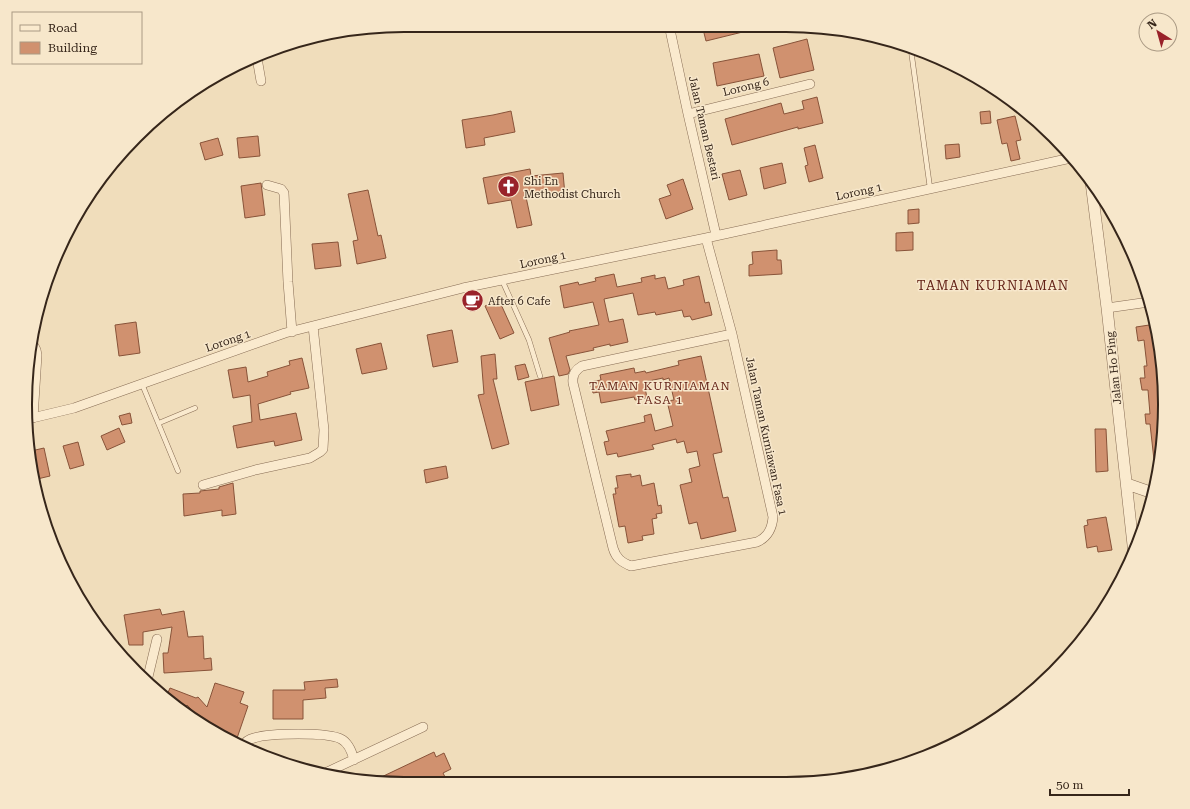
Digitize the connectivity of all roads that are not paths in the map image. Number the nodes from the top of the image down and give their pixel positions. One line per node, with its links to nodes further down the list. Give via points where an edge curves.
1 (670, 32): 6 (street, Jalan Taman Bestari)
2 (912, 54): 9 (lane)
3 (258, 62): 4 (street)
4 (261, 81)
5 (810, 84): 6 (street, Lorong 6)
6 (688, 114): 11 (street, Jalan Taman Bestari)
7 (1066, 159): 9 (street, Lorong 1)
8 (267, 185): 17 (street, via 281,189 284,193)
9 (930, 188): 11 (street, Lorong 1)
10 (1093, 195): 15 (street, Jalan Ho Ping)
11 (716, 235): 12 (street, Lorong 1)
12 (706, 238): 13 (street, Lorong 1); 18 (street, Jalan Taman Kurniawan Fasa 1)
13 (502, 280): 16 (street, Lorong 1); 20 (lane, via 529,340)
14 (1143, 303): 15 (street)
15 (1107, 308): 27 (street, Jalan Ho Ping)
16 (313, 326): 17 (street, Lorong 1); 28 (street, via 324,430 320,452 310,458)
17 (292, 332): 21 (street, Lorong 1)
18 (732, 334): 18 (street, Jalan Taman Kurniawan Fasa 1, via 772,517 771,530 757,542 631,566 624,564 613,548 575,391 574,375 582,366)
19 (36, 350): 22 (street)
20 (540, 376)
21 (142, 384): 24 (street, Lorong 1, via 74,408); 25 (lane)
22 (32, 398)
23 (195, 408): 25 (lane)
24 (33, 417)
25 (159, 423): 26 (lane)
26 (178, 470)
27 (1127, 484): 29 (street); 30 (street, Jalan Ho Ping)
28 (203, 485)
29 (1147, 491)
30 (1133, 540)
31 (157, 639): 32 (street)
32 (148, 675)
33 (423, 727): 35 (street)
34 (246, 742): 35 (street, via 266,735 334,736 346,743)
35 (354, 760): 36 (street)
36 (332, 770)

